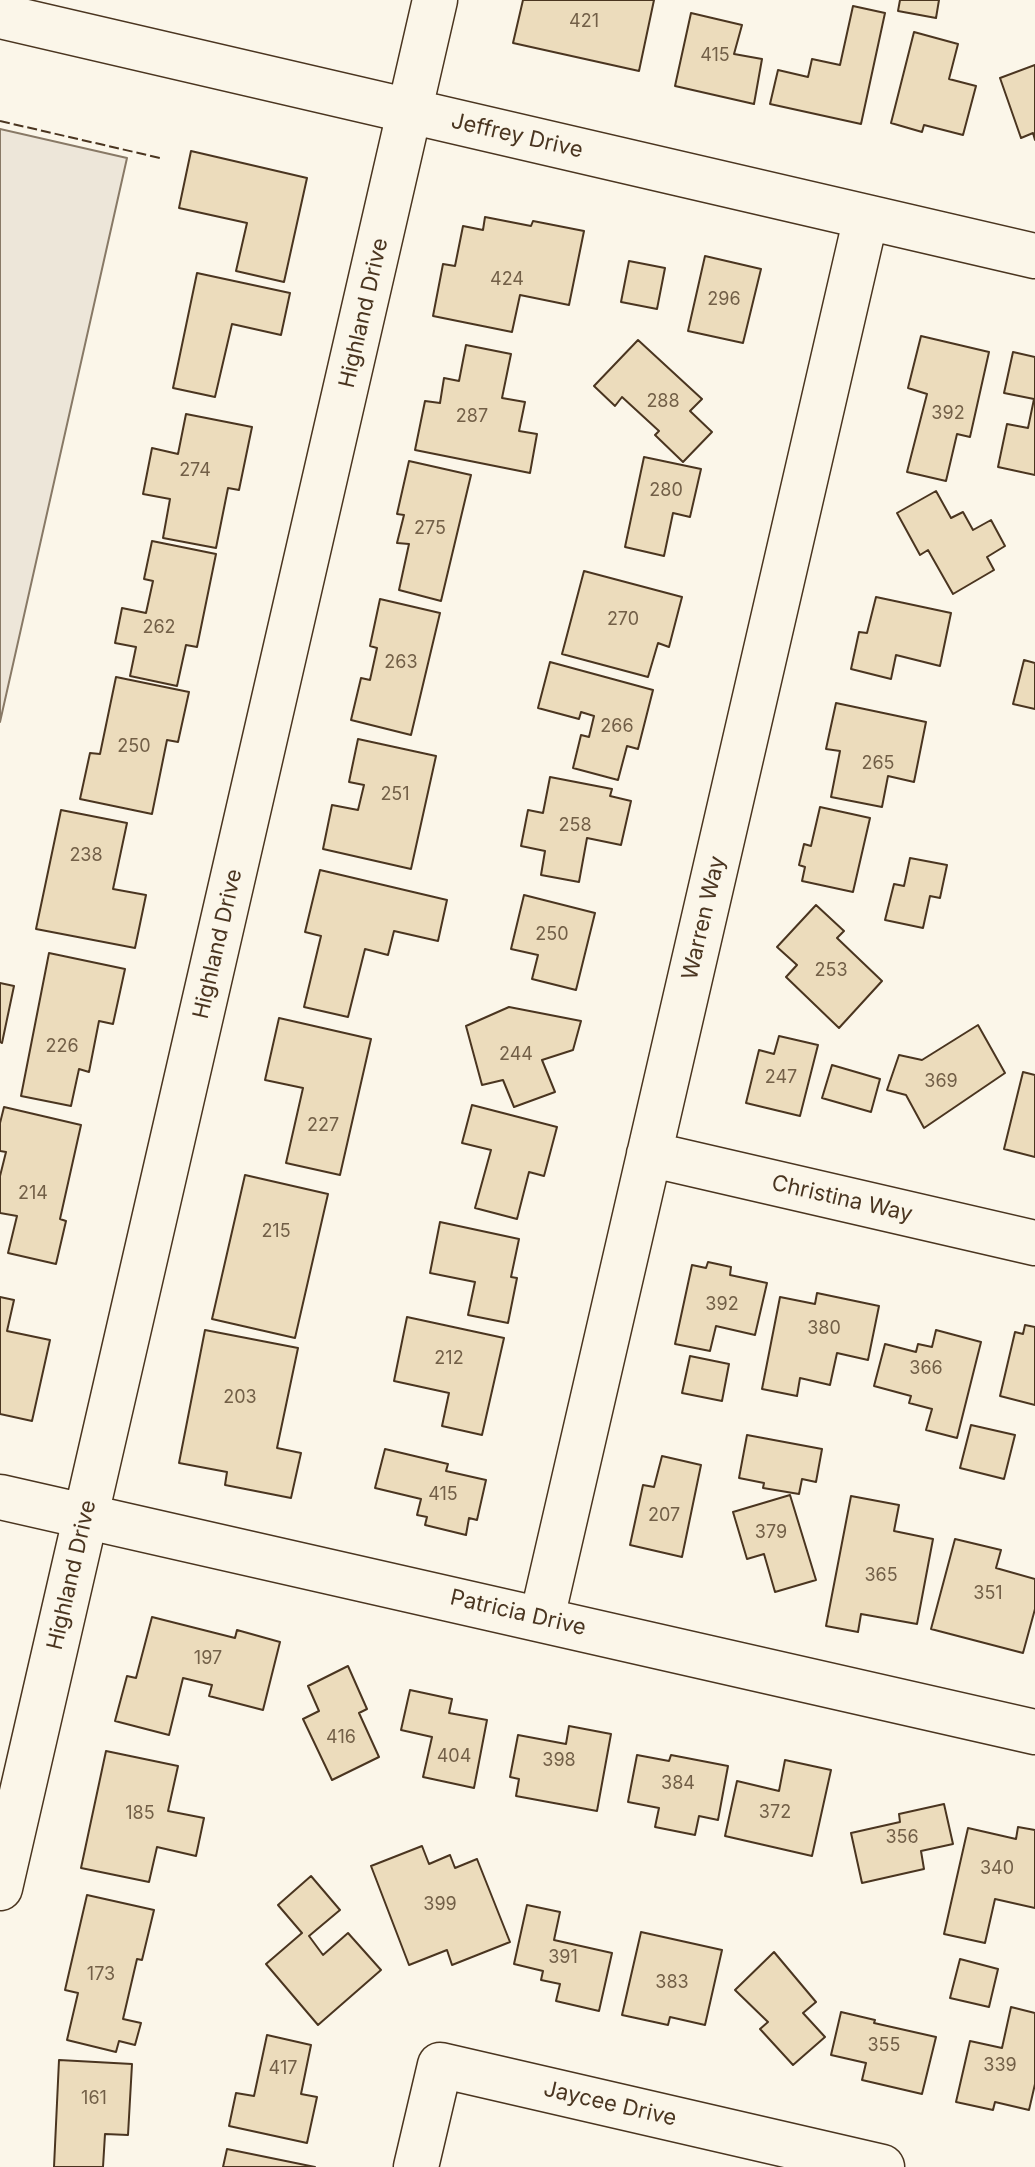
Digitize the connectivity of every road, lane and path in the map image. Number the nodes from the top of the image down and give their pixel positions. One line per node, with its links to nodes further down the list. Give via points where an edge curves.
1 (435, 0): 3 (street, Highland Drive)
2 (0, 16): 3 (street, Jeffrey Drive)
3 (410, 111): 4 (street, Jeffrey Drive); 9 (street, Highland Drive)
4 (866, 217): 5 (street, Jeffrey Drive); 6 (street, Warren Way)
5 (1035, 256)
6 (649, 1154): 7 (street, Christina Way); 10 (street, Warren Way)
7 (1035, 1243)
8 (0, 1497): 9 (street, Patricia Drive)
9 (85, 1516): 10 (street, Patricia Drive); 12 (street, Highland Drive)
10 (542, 1618): 11 (street, Patricia Drive)
11 (1035, 1732)
12 (0, 1888)
13 (416, 2167): 14 (street, Jaycee Drive, via 440,2065)
14 (882, 2167)

